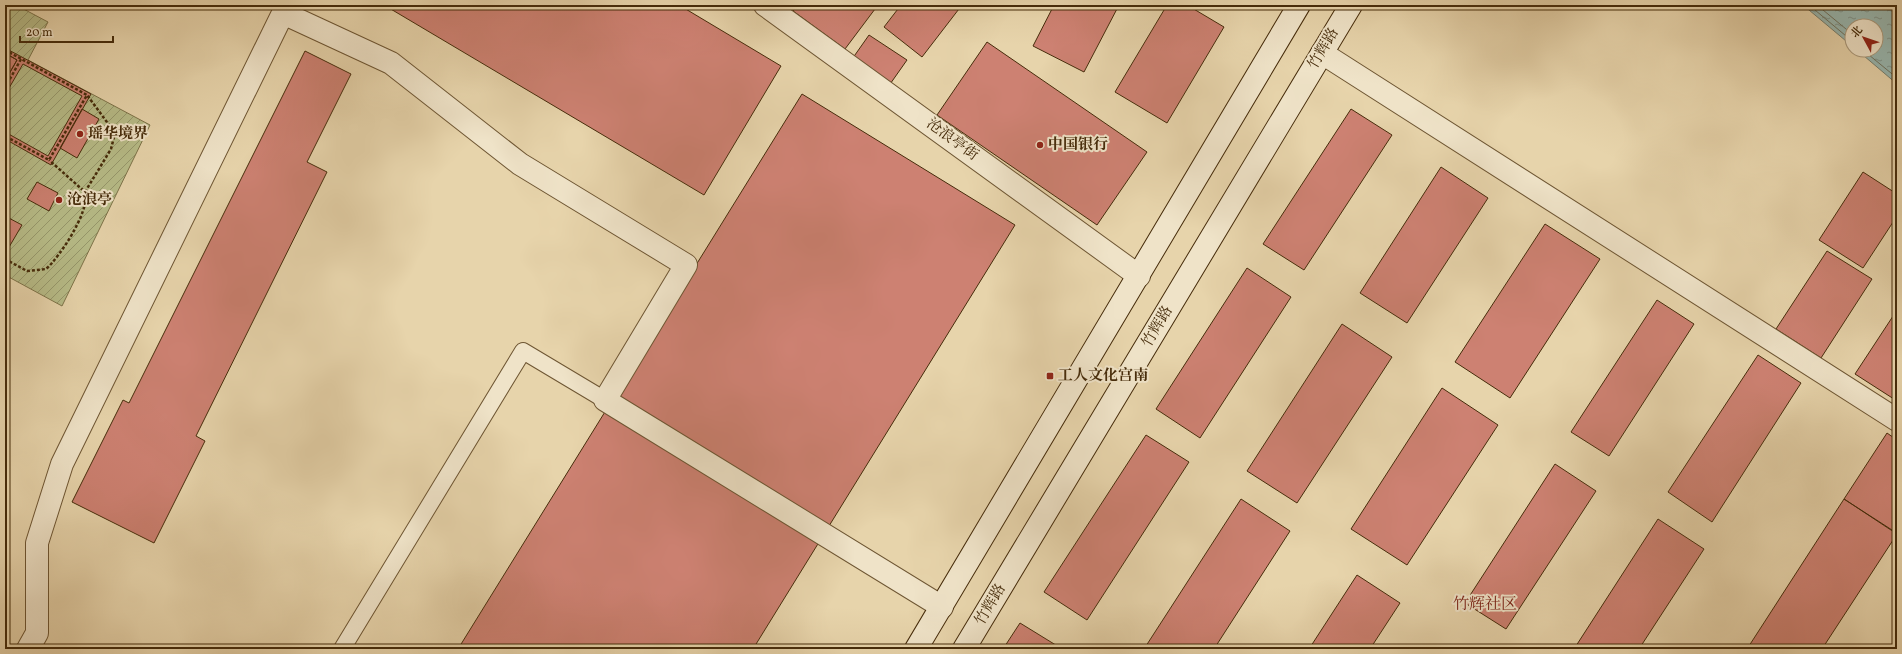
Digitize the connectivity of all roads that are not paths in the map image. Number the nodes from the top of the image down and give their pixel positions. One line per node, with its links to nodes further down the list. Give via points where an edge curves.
1 (765, 5): 5 (street, 沧浪亭街)
2 (1299, 5): 5 (street)
3 (1351, 5): 4 (street, 竹辉路)
4 (1322, 53): 7 (street); 12 (street, 竹辉路)
5 (1139, 276): 8 (street)
6 (605, 400): 8 (street); 9 (street, via 686,265 520,164 391,63 283,13 62,464 37,543 37,633); 10 (lane, via 523,350)
7 (1897, 420)
8 (942, 607): 11 (street)
9 (28, 649)
10 (342, 649)
11 (916, 649)
12 (964, 649)

